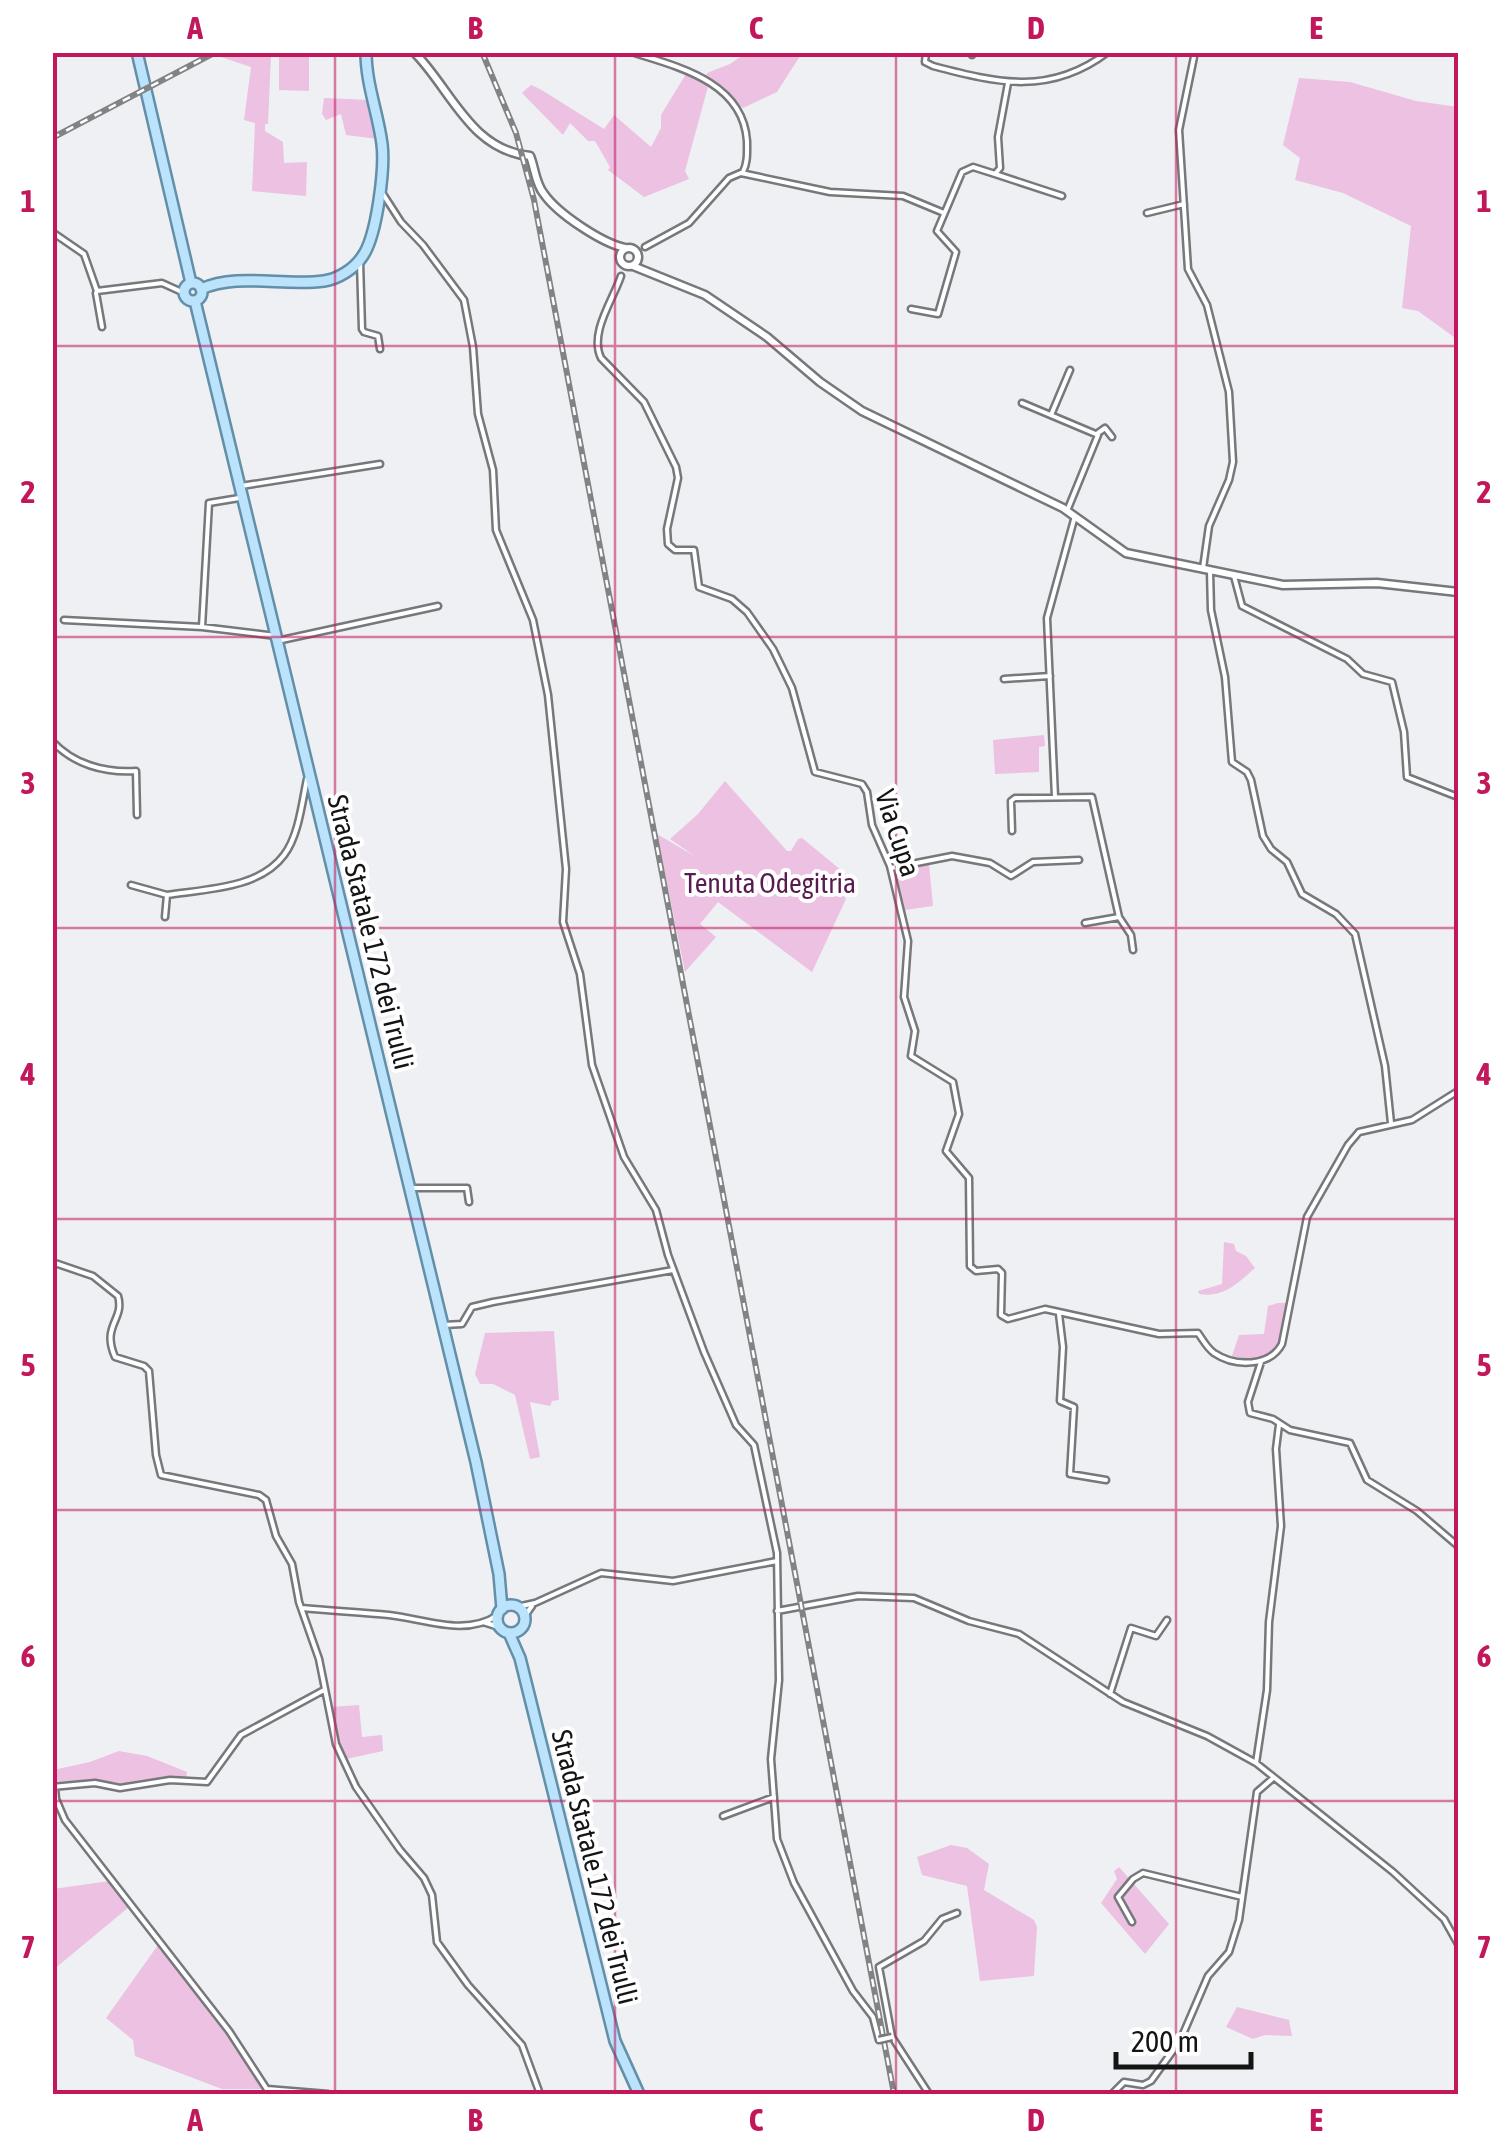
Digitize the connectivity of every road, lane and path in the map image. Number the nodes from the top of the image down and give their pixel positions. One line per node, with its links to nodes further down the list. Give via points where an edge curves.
1 (137, 52): 21 (main road)
2 (366, 52): 11 (main road, via 382,142)
3 (414, 52): 18 (street, via 468,123 505,150 530,156 544,196)
4 (631, 52): 9 (street, via 704,78 738,106 747,144)
5 (926, 52): 8 (street, via 925,62 934,66)
6 (1108, 52): 8 (street, via 1075,73)
7 (1195, 52): 13 (street, via 1179,130)
8 (1008, 82): 10 (street, via 998,137 1001,165)
9 (740, 173): 15 (street, via 830,192 903,196); 17 (street, via 689,223)
10 (994, 174): 12 (street); 15 (street, via 964,169)
11 (380, 184): 19 (main road); 66 (street, via 386,203 464,300 478,414 493,470 496,530 533,620 548,695 566,869 564,922 580,974 592,1065 624,1157 656,1210)
12 (1062, 196)
13 (1184, 204): 14 (street); 38 (street, via 1188,268 1207,305 1231,414 1232,469 1208,526)
14 (1147, 212)
15 (944, 213): 25 (street, via 937,233 956,252 938,314)
16 (52, 232): 22 (street, via 84,254)
17 (645, 247): 18 (street)
18 (630, 258): 20 (street); 36 (street, via 705,295 862,411)
19 (360, 259): 21 (main road, via 326,280); 27 (street, via 362,331 375,333)
20 (621, 276): 54 (street, Via Cupa, via 596,348 644,402 676,466 668,544 694,550 699,587 732,599 764,637 792,688 815,772 864,786)
21 (196, 286): 23 (main road); 24 (main road, via 201,296)
22 (96, 291): 23 (street, via 162,282); 26 (street)
23 (184, 292): 24 (main road)
24 (194, 301): 34 (main road, Strada Statale 172 dei Trulli)
25 (911, 309)
26 (102, 327)
27 (380, 349)
28 (1070, 370): 30 (street)
29 (1022, 403): 30 (street)
30 (1051, 415): 31 (street)
31 (1097, 434): 32 (street, via 1105,428); 36 (street)
32 (1112, 437)
33 (380, 464): 34 (street)
34 (241, 486): 35 (main road, Strada Statale 172 dei Trulli)
35 (244, 498): 43 (street, via 208,503); 44 (main road, Strada Statale 172 dei Trulli)
36 (1067, 511): 37 (street)
37 (1075, 516): 38 (street, via 1126,553); 45 (street, via 1047,618)
38 (1206, 570): 39 (street); 62 (street, via 1231,758 1251,780 1271,850 1288,862 1300,891 1355,934)
39 (1234, 576): 40 (street, via 1284,585); 50 (street, via 1242,606 1345,658 1363,674 1392,682 1407,777)
40 (1458, 592)
41 (438, 606): 44 (street)
42 (64, 620): 43 (street)
43 (202, 627): 44 (street)
44 (277, 638): 48 (main road, Strada Statale 172 dei Trulli)
45 (1050, 676): 46 (street); 49 (street)
46 (1004, 679)
47 (52, 741): 51 (street, via 59,751 106,773 136,772)
48 (308, 774): 56 (street, via 286,854 270,869 238,884); 63 (main road, Strada Statale 172 dei Trulli)
49 (1055, 797): 52 (street, via 1012,799); 58 (street, via 1092,798)
50 (1458, 797)
51 (136, 815)
52 (1012, 830)
53 (1079, 860): 54 (street, via 1032,862 1011,876 990,863 952,856)
54 (890, 868): 67 (street, Via Cupa, via 908,942 904,997 915,1031 911,1056 953,1082 959,1114 946,1150 969,1178 970,1266 1002,1274 1002,1315 1008,1319 1045,1310)
55 (131, 885): 56 (street)
56 (167, 895): 57 (street)
57 (165, 917)
58 (1119, 917): 59 (street); 60 (street)
59 (1085, 924)
60 (1133, 950)
61 (1458, 1091): 62 (street, via 1412,1120)
62 (1391, 1123): 69 (street, via 1358,1132 1314,1201 1282,1344)
63 (411, 1188): 64 (street, via 468,1188); 68 (main road, Strada Statale 172 dei Trulli)
64 (468, 1202)
65 (52, 1262): 77 (street, via 93,1276 118,1296 110,1345 115,1357 149,1372 162,1475 266,1500)
66 (673, 1270): 68 (street, via 483,1304 472,1307 462,1324); 73 (street, via 736,1425 754,1445)
67 (1060, 1314): 69 (street, via 1158,1334 1198,1333 1218,1355); 71 (street, via 1060,1401 1074,1407 1070,1474)
68 (444, 1326): 74 (main road, Strada Statale 172 dei Trulli)
69 (1260, 1362): 70 (street, via 1248,1412)
70 (1279, 1426): 72 (street, via 1350,1443 1368,1480); 87 (street, via 1282,1523)
71 (1106, 1480)
72 (1458, 1546)
73 (776, 1561): 75 (street, via 673,1580 604,1573); 78 (street)
74 (499, 1574): 76 (main road, Strada Statale 172 dei Trulli); 79 (main road, Strada Statale 172 dei Trulli)
75 (536, 1603): 76 (street); 80 (street)
76 (515, 1607): 79 (main road); 80 (main road, Strada Statale 172 dei Trulli)
77 (302, 1608): 82 (street, via 448,1626); 85 (street)
78 (777, 1611): 86 (street, via 858,1596 914,1598 1019,1634); 90 (street)
79 (500, 1612): 82 (street); 83 (main road, Strada Statale 172 dei Trulli)
80 (524, 1617): 84 (main road, Strada Statale 172 dei Trulli)
81 (1168, 1620): 86 (street, via 1156,1636 1130,1628)
82 (478, 1622): 83 (street)
83 (499, 1627): 84 (main road)
84 (514, 1632): 100 (main road, Strada Statale 172 dei Trulli, via 615,2041)
85 (324, 1690): 89 (street, via 241,1735 207,1782); 99 (street, via 336,1744 356,1787 432,1895 437,1942 522,2045)
86 (1110, 1694): 87 (street)
87 (1256, 1763): 88 (street)
88 (1272, 1779): 92 (street, via 1257,1792); 95 (street, via 1392,1872 1444,1919)
89 (54, 1788): 97 (street, via 65,1820 229,2030)
90 (774, 1797): 91 (street); 96 (street, bridge, via 777,1839 794,1883 879,2040)
91 (723, 1816)
92 (1242, 1897): 94 (street, via 1144,1873 1118,1898); 102 (street, via 1229,1952 1208,1976 1174,2052 1149,2083 1124,2082)
93 (956, 1912): 96 (street, via 942,1918 924,1942 880,1967)
94 (1132, 1922)
95 (1458, 1944)
96 (892, 2038): 101 (street)
97 (269, 2092): 98 (street)
98 (328, 2094)
99 (540, 2094)
100 (639, 2094)
101 (929, 2094)
102 (1112, 2094)

